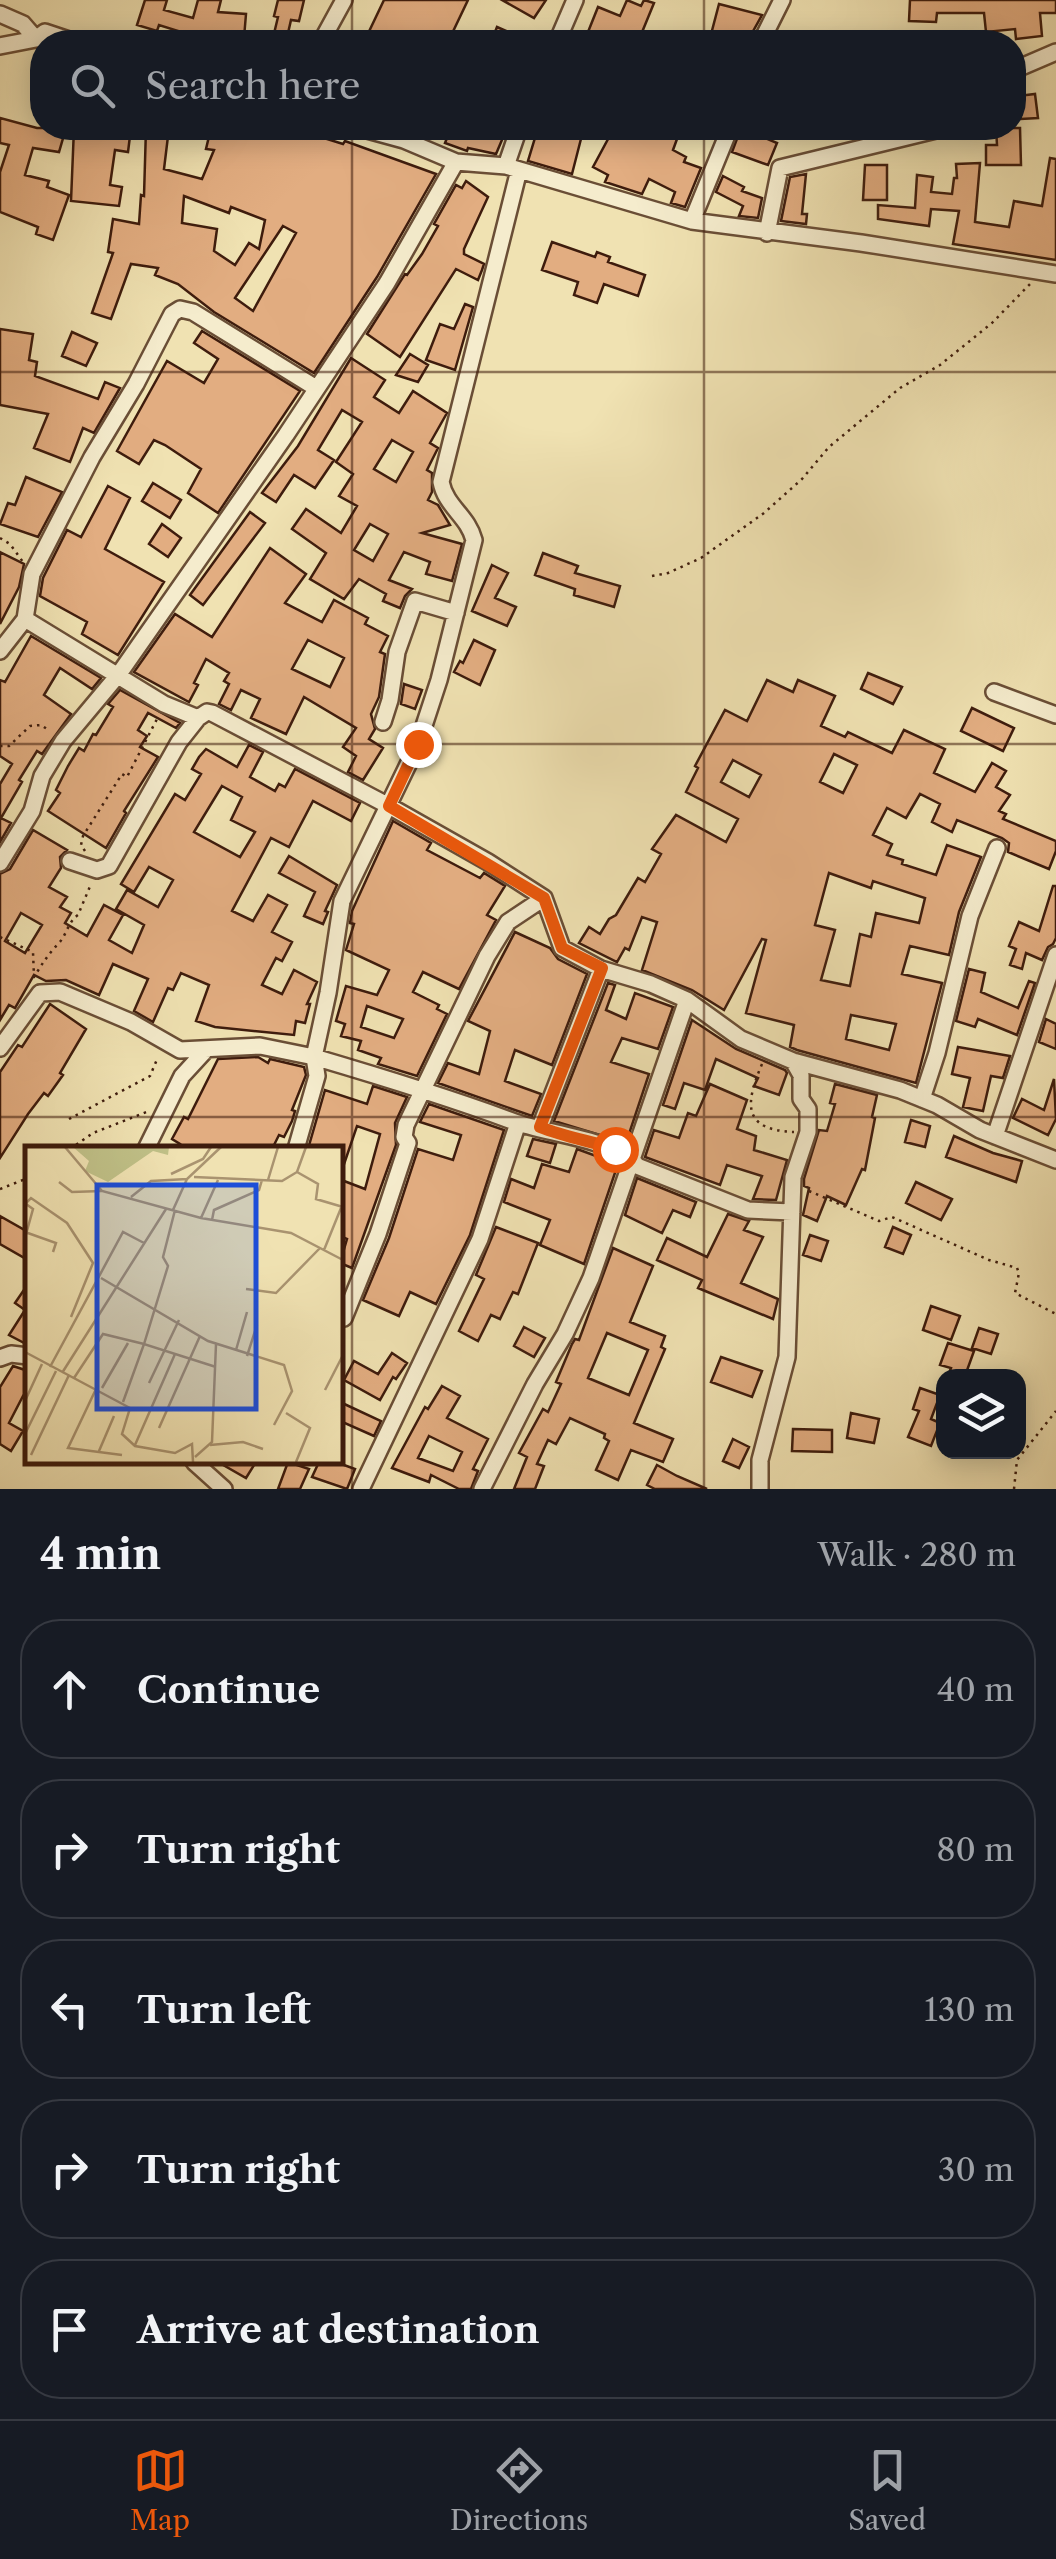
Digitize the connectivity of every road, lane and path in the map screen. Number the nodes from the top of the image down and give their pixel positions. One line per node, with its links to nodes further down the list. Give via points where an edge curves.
1 (344, 0): 5 (street)
2 (575, 0): 6 (street)
3 (782, 0): 7 (street)
4 (0, 14): 8 (street)
5 (328, 30)
6 (562, 30)
7 (767, 30)
8 (30, 32)
9 (30, 40): 10 (street)
10 (0, 46)
11 (1056, 52): 12 (street)
12 (1026, 65)
13 (404, 140): 17 (street)
14 (517, 140): 18 (street)
15 (725, 140): 19 (street)
16 (895, 140): 20 (street, via 780,168)
17 (456, 162): 18 (street); 22 (street)
18 (512, 168): 19 (street); 26 (street, via 441,482 474,540)
19 (692, 221): 20 (street)
20 (767, 233): 21 (street)
21 (1049, 273): 25 (path, via 829,447 764,513 701,558)
22 (316, 388): 24 (street, via 192,312 176,310); 29 (street)
23 (0, 538): 24 (path)
24 (32, 574): 27 (street)
25 (652, 576)
26 (456, 613): 34 (street, via 416,602); 37 (street, via 418,744)
27 (24, 619): 28 (street); 29 (street)
28 (0, 651)
29 (118, 674): 31 (street); 35 (street)
30 (994, 692): 32 (street)
31 (164, 704): 33 (street); 41 (path, via 127,777 122,774 82,838)
32 (1056, 715)
33 (198, 718): 37 (street, via 212,713); 41 (street, via 109,866)
34 (382, 722)
35 (63, 741): 36 (path, via 36,725); 40 (street)
36 (0, 746)
37 (389, 806): 42 (street); 51 (street, via 342,901)
38 (997, 848): 54 (street, via 970,916)
39 (70, 861): 41 (street)
40 (0, 863)
41 (97, 870): 43 (path, via 78,915 34,977 33,952)
42 (544, 898): 45 (street, via 562,948); 53 (street, via 508,922)
43 (0, 937)
44 (1056, 954): 60 (street)
45 (602, 968): 46 (street); 58 (street)
46 (688, 1000): 49 (street, via 741,1039); 64 (street)
47 (154, 1036): 48 (street, via 60,992 40,994); 50 (street, via 180,1050); 56 (path, via 158,1060 150,1076)
48 (0, 1048)
49 (768, 1049): 52 (street); 59 (path, via 749,1100 752,1116 770,1131)
50 (205, 1051): 51 (street, via 260,1046); 55 (street)
51 (314, 1057): 53 (street); 63 (street, via 316,1076)
52 (793, 1062): 54 (street); 59 (street, via 801,1075)
53 (423, 1088): 57 (street); 71 (street)
54 (922, 1100): 60 (street)
55 (169, 1103): 61 (path); 62 (street)
56 (69, 1120)
57 (518, 1123): 58 (street); 77 (street, via 480,1240)
58 (540, 1127): 64 (street)
59 (808, 1132): 66 (street)
60 (995, 1136): 65 (street)
61 (74, 1146)
62 (148, 1146)
63 (297, 1146)
64 (633, 1160): 69 (street, via 748,1210); 78 (street, via 592,1278)
65 (1056, 1160)
66 (793, 1177): 69 (street); 70 (path, via 802,1188 879,1222 892,1217 1017,1268 1015,1293)
67 (25, 1179): 68 (path)
68 (0, 1189)
69 (792, 1212): 79 (street, via 788,1344 760,1460)
70 (1056, 1314)
71 (344, 1318)
72 (25, 1356): 73 (street)
73 (0, 1358)
74 (1056, 1411): 80 (path, via 1017,1460)
75 (196, 1464): 76 (street)
76 (224, 1489)
77 (361, 1489)
78 (482, 1489)
79 (760, 1489)
80 (1014, 1489)

